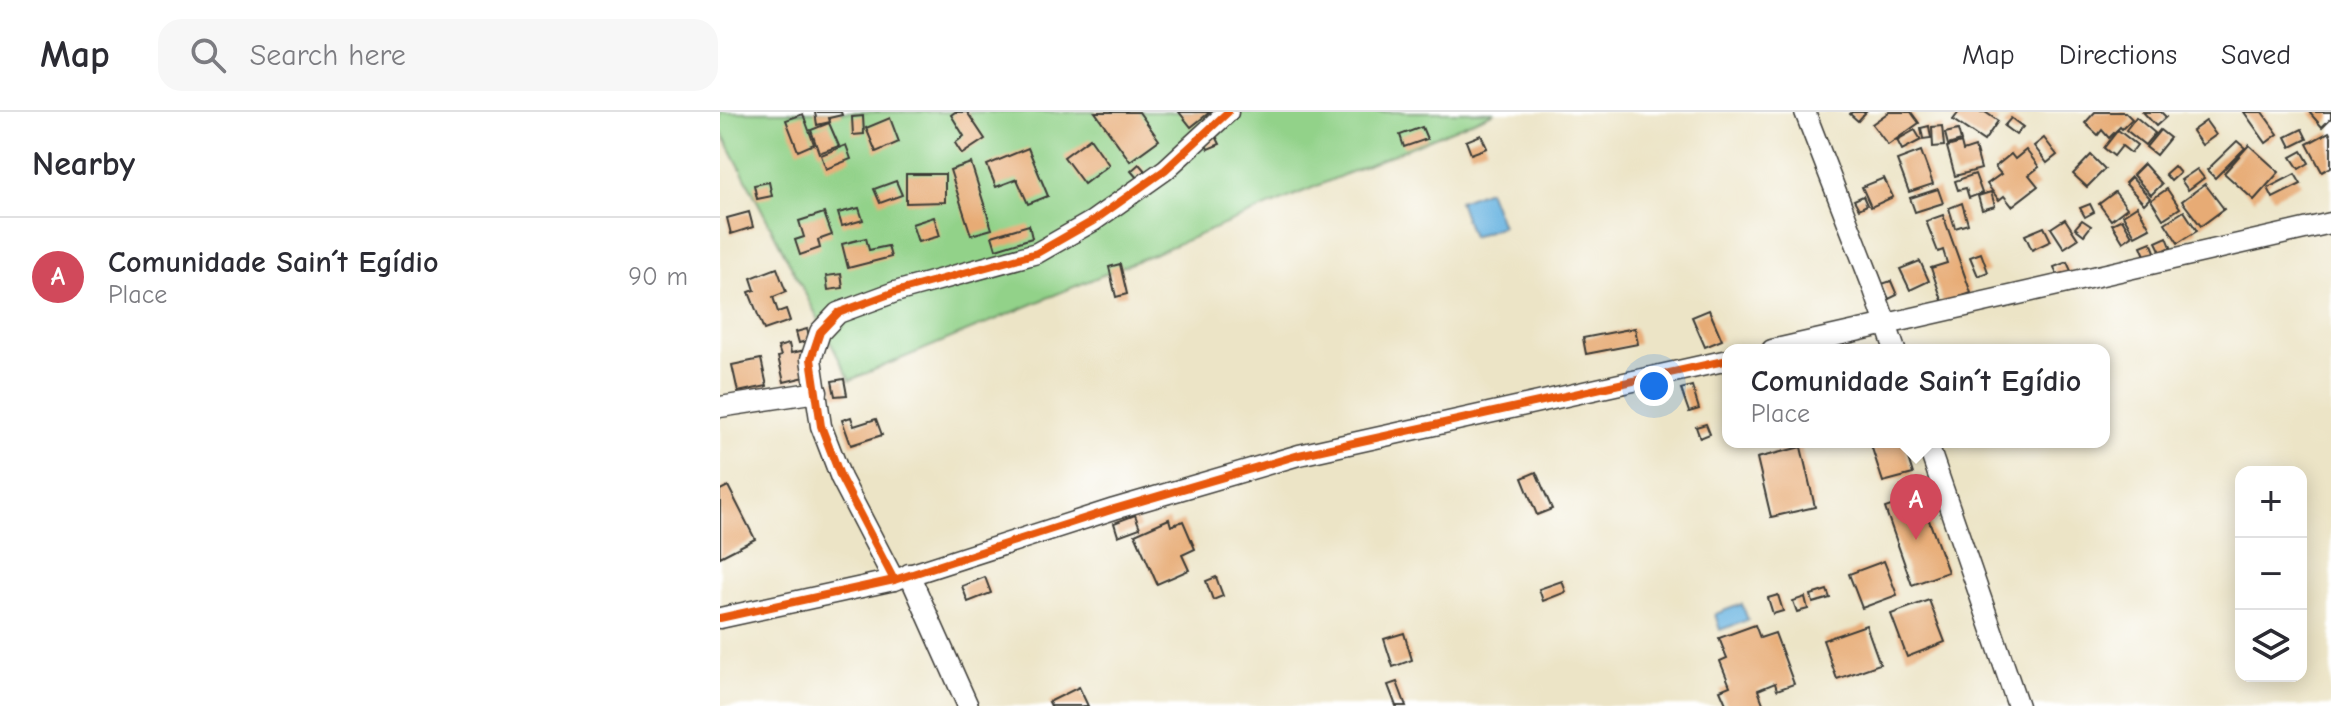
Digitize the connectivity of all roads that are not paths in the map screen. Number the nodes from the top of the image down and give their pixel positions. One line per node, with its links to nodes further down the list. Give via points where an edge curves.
1 (1228, 112): 8 (street, via 1165,170 1037,253 838,313 820,332 811,359)
2 (1805, 112): 4 (street)
3 (2331, 223): 4 (street)
4 (1886, 325): 5 (street); 6 (street)
5 (1799, 344)
6 (1893, 344)
7 (1722, 361): 11 (street, via 1299,455)
8 (817, 392): 9 (street); 11 (street, via 821,426 841,478)
9 (720, 407)
10 (1929, 448): 14 (street)
11 (901, 577): 12 (street); 13 (street)
12 (720, 618)
13 (968, 706)
14 (2017, 706)

